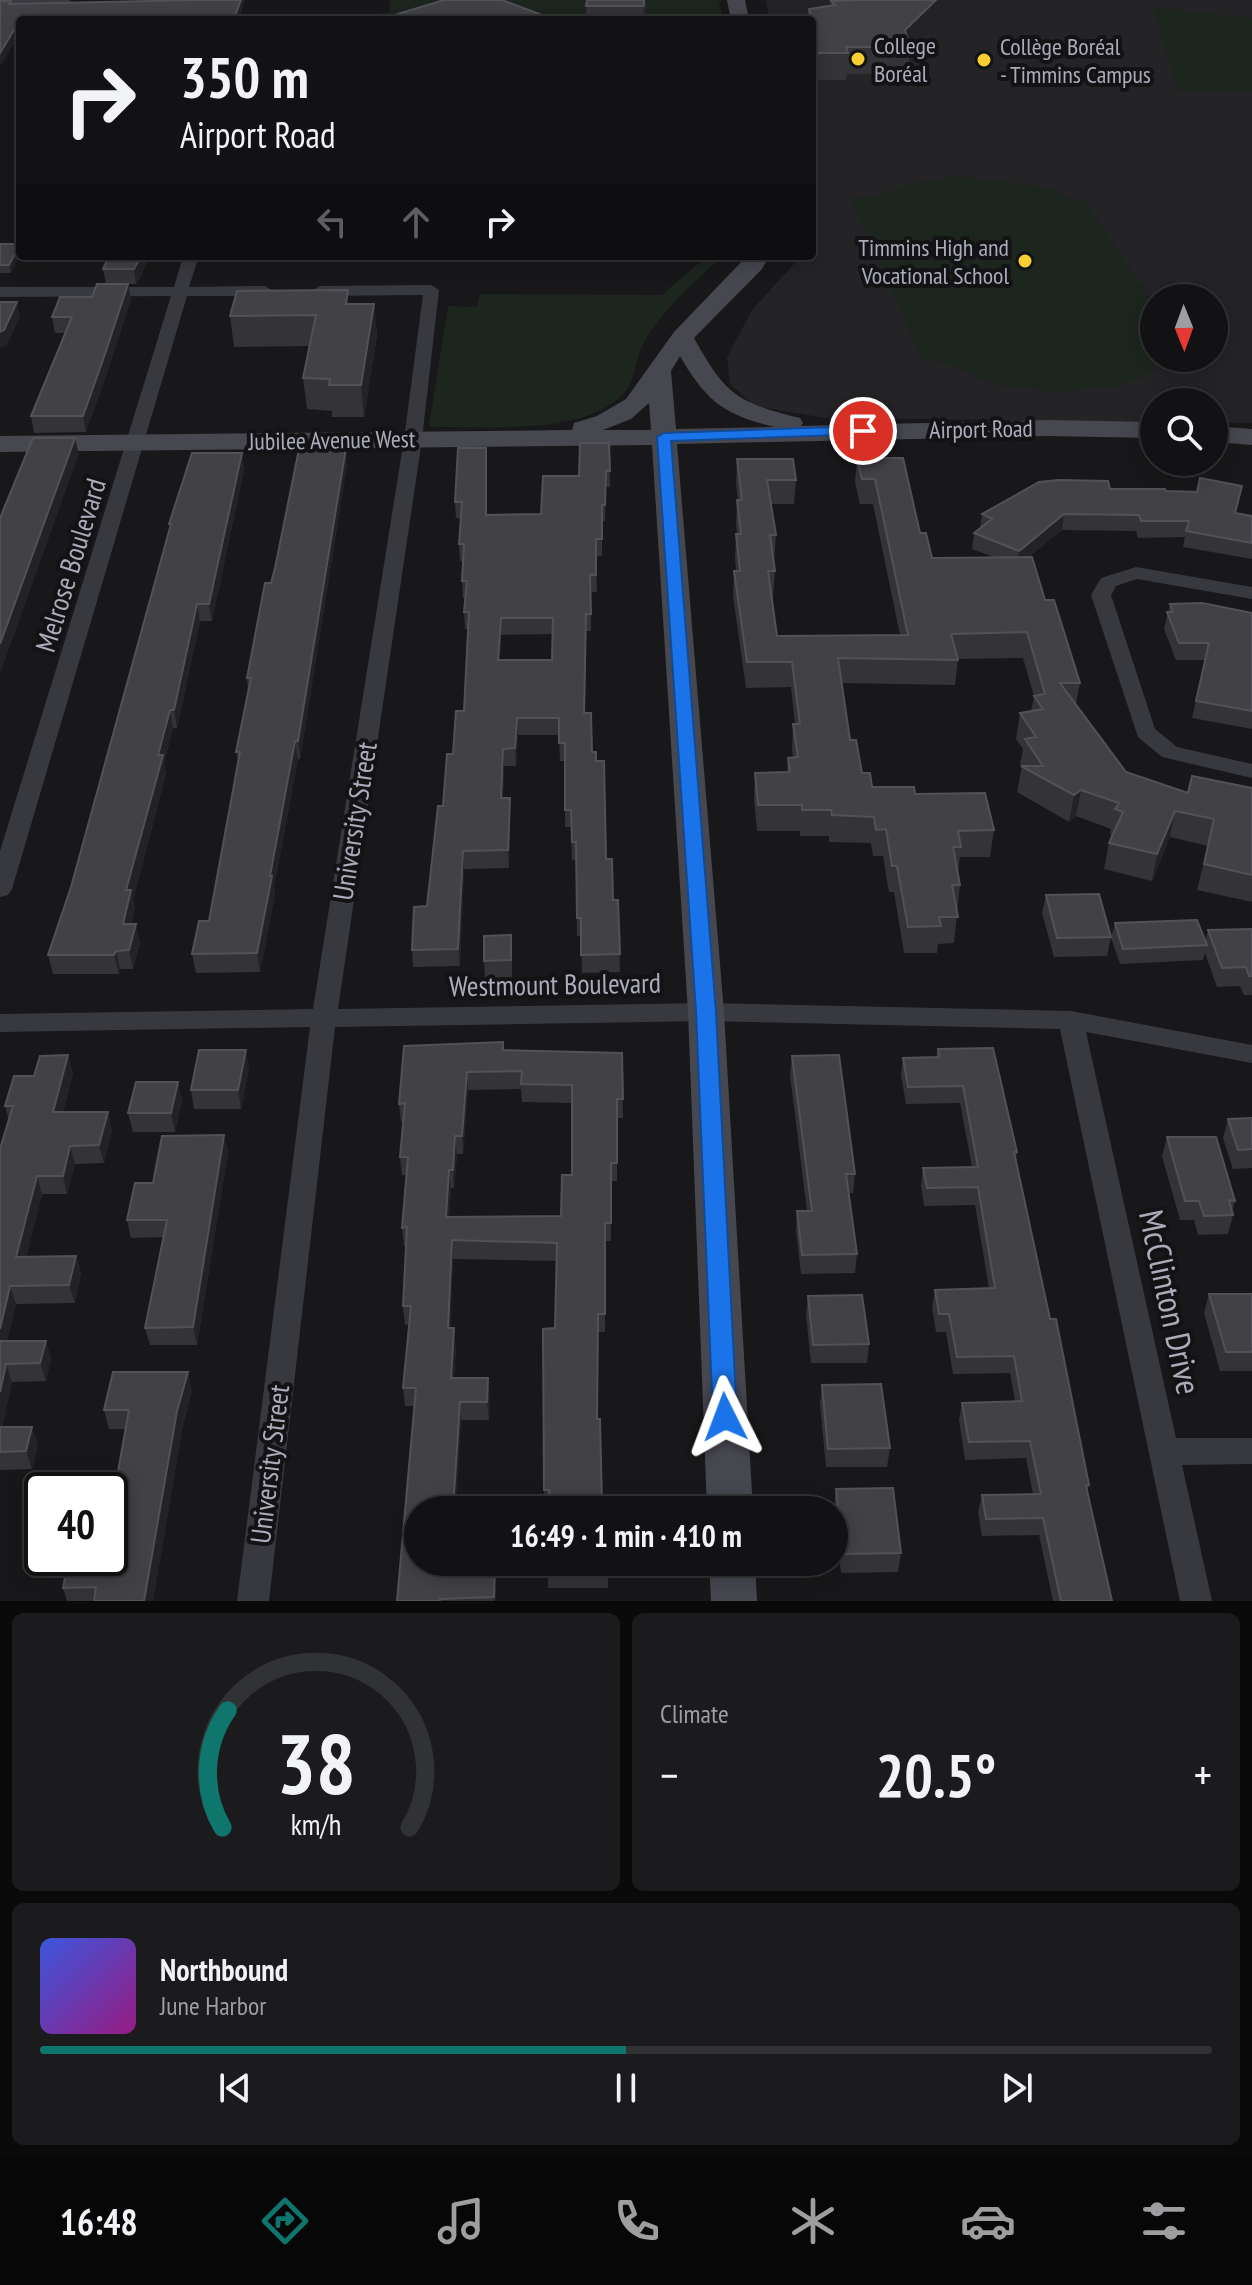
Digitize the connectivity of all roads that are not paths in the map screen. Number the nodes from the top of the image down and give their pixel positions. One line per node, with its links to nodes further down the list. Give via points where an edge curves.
1 (44, 2): 2 (street); 3 (street)
2 (74, 3)
3 (0, 4)
4 (190, 260): 9 (street, Melrose Boulevard)
5 (756, 260): 10 (main road)
6 (275, 291): 9 (street)
7 (306, 291): 17 (street, University Street, via 431,290)
8 (0, 292): 9 (street)
9 (181, 292): 19 (street, Melrose Boulevard)
10 (682, 337): 11 (main road); 13 (main road, via 713,391 726,403 764,418)
11 (659, 372): 15 (main road); 18 (main road, via 639,403 620,417)
12 (1140, 430): 13 (main road, Airport Road)
13 (863, 431): 15 (main road, Airport Road)
14 (1228, 435): 16 (main road)
15 (664, 437): 18 (main road, Jubilee Avenue West); 24 (main road)
16 (1252, 437)
17 (413, 439): 18 (main road, Jubilee Avenue West); 19 (main road, Jubilee Avenue West); 25 (street, University Street)
18 (519, 439)
19 (137, 442): 20 (main road, Jubilee Avenue West); 23 (street, Melrose Boulevard)
20 (0, 444)
21 (1252, 593): 22 (street, via 1136,573 1108,582 1101,595 1145,732 1170,752)
22 (1252, 771)
23 (0, 889)
24 (706, 1012): 25 (street, Westmount Boulevard); 26 (street, Westmount Boulevard); 31 (main road)
25 (324, 1018): 27 (street, Westmount Boulevard); 33 (street, University Street)
26 (1071, 1020): 28 (street, Westmount Boulevard); 30 (street, McClinton Drive)
27 (0, 1023)
28 (1252, 1054)
29 (1252, 1451): 30 (street)
30 (1164, 1452): 35 (street, McClinton Drive)
31 (729, 1496)
32 (733, 1576): 34 (main road)
33 (253, 1601)
34 (734, 1601)
35 (1196, 1601)

